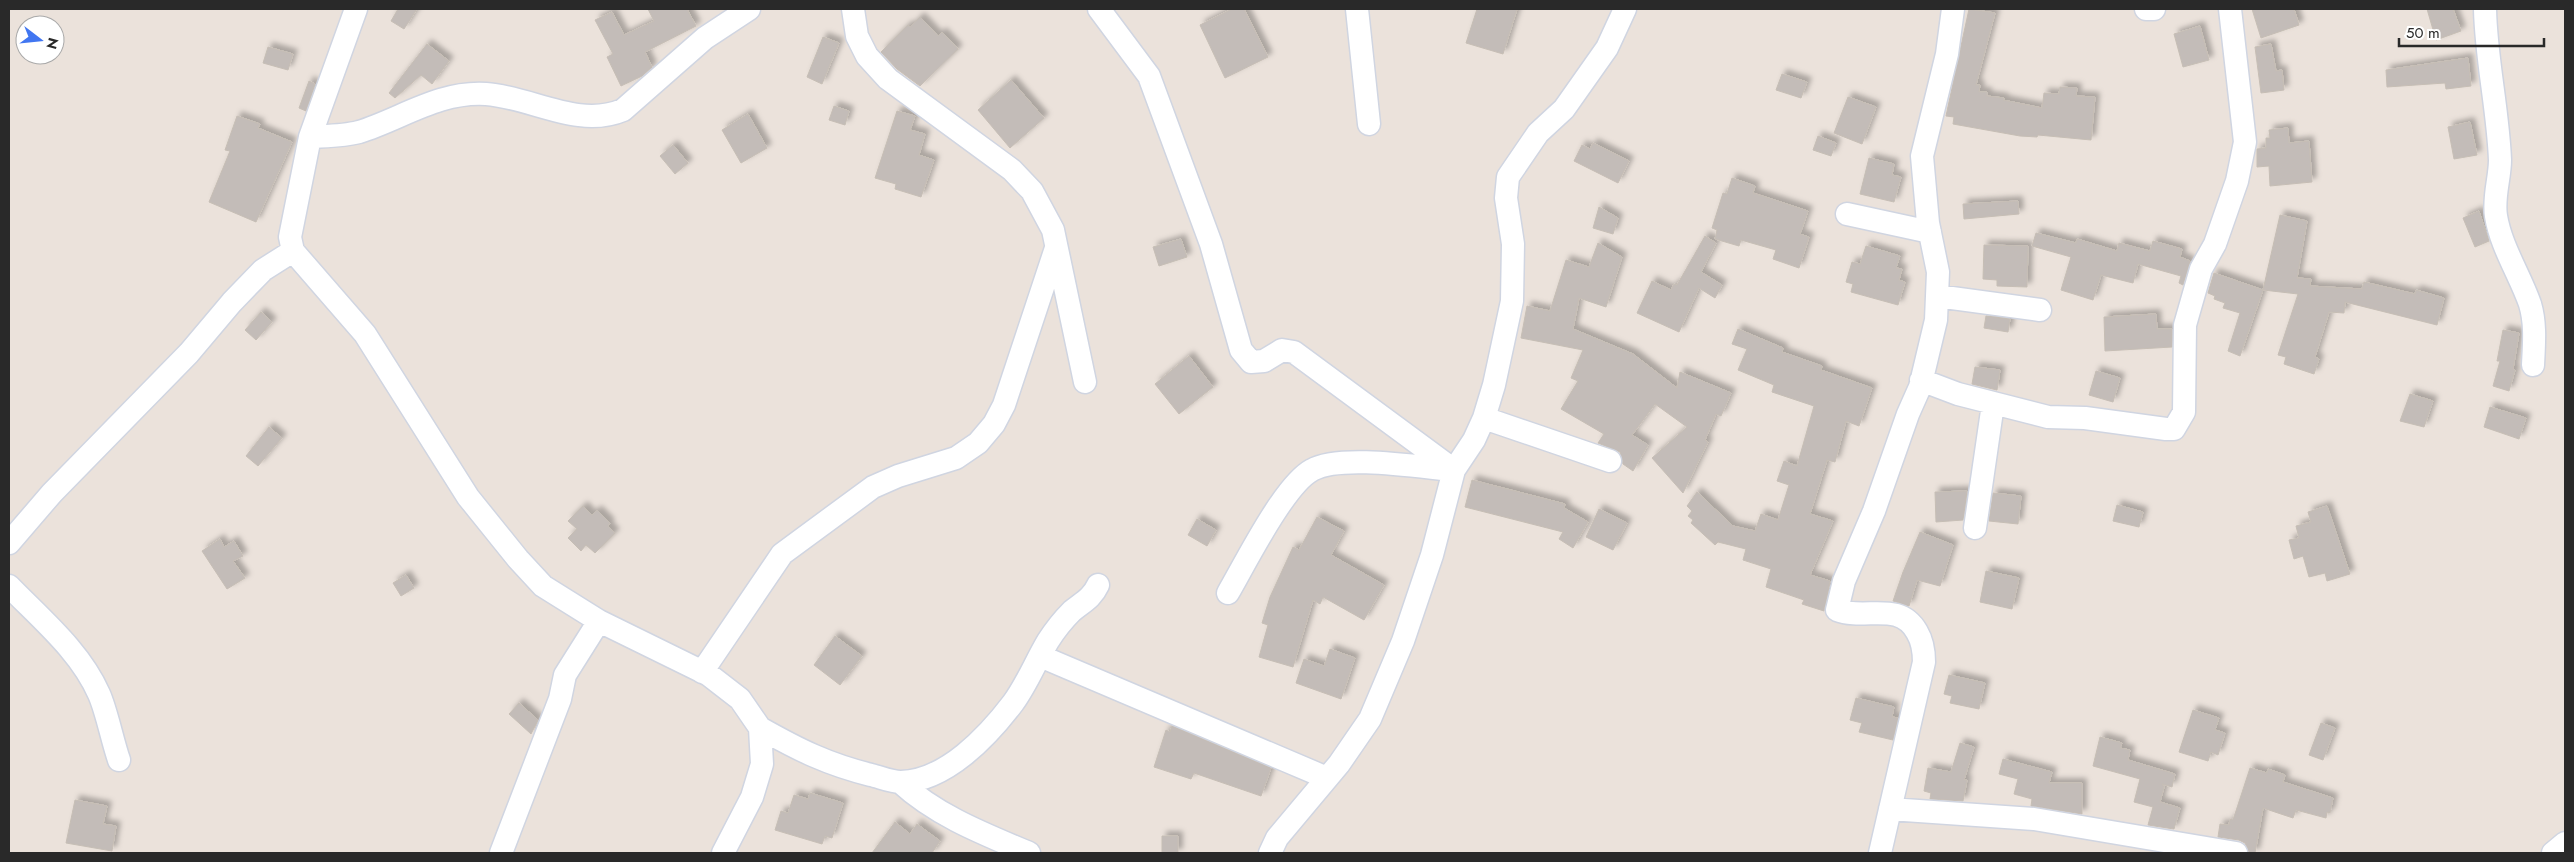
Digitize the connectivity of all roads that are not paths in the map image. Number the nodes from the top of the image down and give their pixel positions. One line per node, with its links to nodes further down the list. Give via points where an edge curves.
1 (356, 9): 13 (street)
2 (749, 9): 13 (street, via 705,38 623,110 609,116 583,116 485,94 450,96 358,132)
3 (853, 9): 16 (street, via 857,36 867,56 888,79 1012,170 1032,192 1053,230)
4 (1099, 9): 26 (street, via 1149,76 1211,244 1241,350 1251,362 1258,362 1282,350 1294,352)
5 (1357, 9): 12 (street)
6 (1625, 9): 24 (street, via 1607,48 1564,108 1538,133 1508,177 1506,198 1513,244 1512,301)
7 (1953, 9): 15 (street, via 1947,54 1922,156)
8 (2146, 9): 9 (street)
9 (2154, 9)
10 (2230, 9): 23 (street, via 2245,142 2237,181 2215,244 2201,269 2185,325 2184,412 2177,425 2166,430 2085,418 2048,417)
11 (2485, 9): 20 (street, via 2500,160 2496,217 2530,306 2535,326)
12 (1369, 124)
13 (310, 137): 17 (street, via 290,237)
14 (1847, 214): 15 (street)
15 (1930, 232): 18 (street, via 1938,272)
16 (1056, 248): 22 (street); 34 (street, via 1004,406 994,424 978,443 956,458 873,487 782,554)
17 (293, 251): 28 (street, via 262,270 189,353 58,485); 32 (street, via 364,334 468,497 518,559 543,586)
18 (1937, 296): 19 (street); 21 (street, via 1936,320)
19 (2040, 310)
20 (2533, 364)
21 (1921, 380): 23 (street); 39 (street, via 1874,511 1844,581 1837,610 1850,615 1899,615 1912,622 1921,639 1924,662)
22 (1085, 382)
23 (1993, 404): 27 (street)
24 (1484, 418): 25 (street); 26 (street)
25 (1610, 461)
26 (1454, 470): 31 (street, via 1356,463 1321,466 1310,471 1287,495); 37 (street, via 1432,555 1403,641 1370,719)
27 (1975, 528)
28 (9, 542)
29 (1098, 585): 33 (street, via 1093,595 1055,630)
30 (9, 586): 36 (street, via 86,670 100,695)
31 (1228, 593)
32 (599, 621): 34 (street); 42 (street, via 565,675 560,699)
33 (1040, 656): 37 (street); 38 (street, via 1013,703 991,729 959,758 922,778)
34 (702, 672): 35 (street, via 740,700)
35 (760, 728): 38 (street, via 805,754 837,767); 43 (street, via 762,764 752,797)
36 (119, 760)
37 (1327, 778): 45 (street, via 1277,838)
38 (900, 782): 44 (street, via 961,824)
39 (1890, 810): 41 (street, via 2034,819); 46 (street)
40 (2565, 843): 48 (street)
41 (2195, 850): 47 (street)
42 (501, 853)
43 (722, 853)
44 (1030, 853)
45 (1270, 853)
46 (1880, 853)
47 (2236, 853)
48 (2553, 853)

